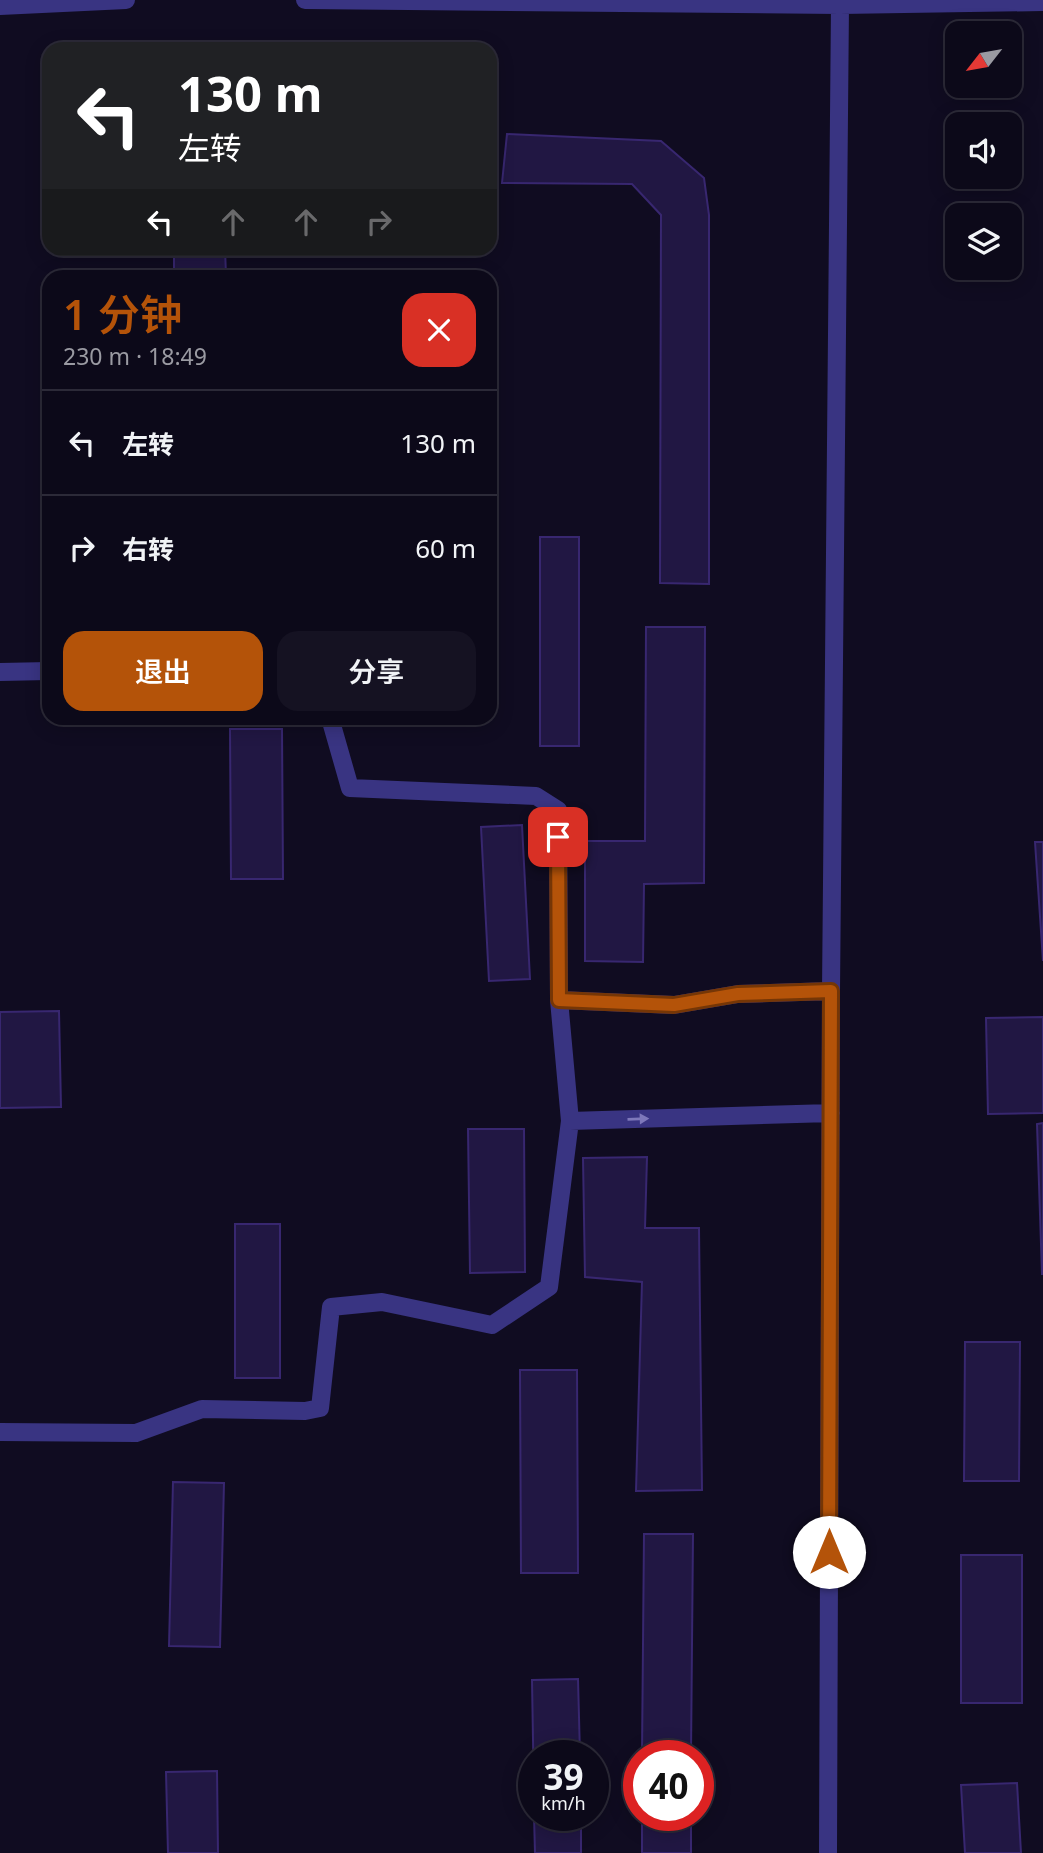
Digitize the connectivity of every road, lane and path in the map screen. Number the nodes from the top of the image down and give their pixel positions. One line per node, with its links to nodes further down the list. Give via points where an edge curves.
1 (126, 0): 5 (street)
2 (305, 0): 4 (street)
3 (1043, 2): 4 (street)
4 (840, 5): 9 (street)
5 (0, 6)
6 (42, 671): 7 (street)
7 (0, 672)
8 (332, 725): 10 (street, via 350,788 536,796 558,810)
9 (831, 991): 10 (street, via 738,994 674,1005); 11 (street)
10 (559, 1000): 12 (street)
11 (831, 1113): 12 (street, one-way to 11); 14 (street)
12 (570, 1121): 13 (street, via 549,1287 492,1325 382,1302 331,1307 320,1408 202,1409 136,1433)
13 (0, 1432)
14 (828, 1853)

